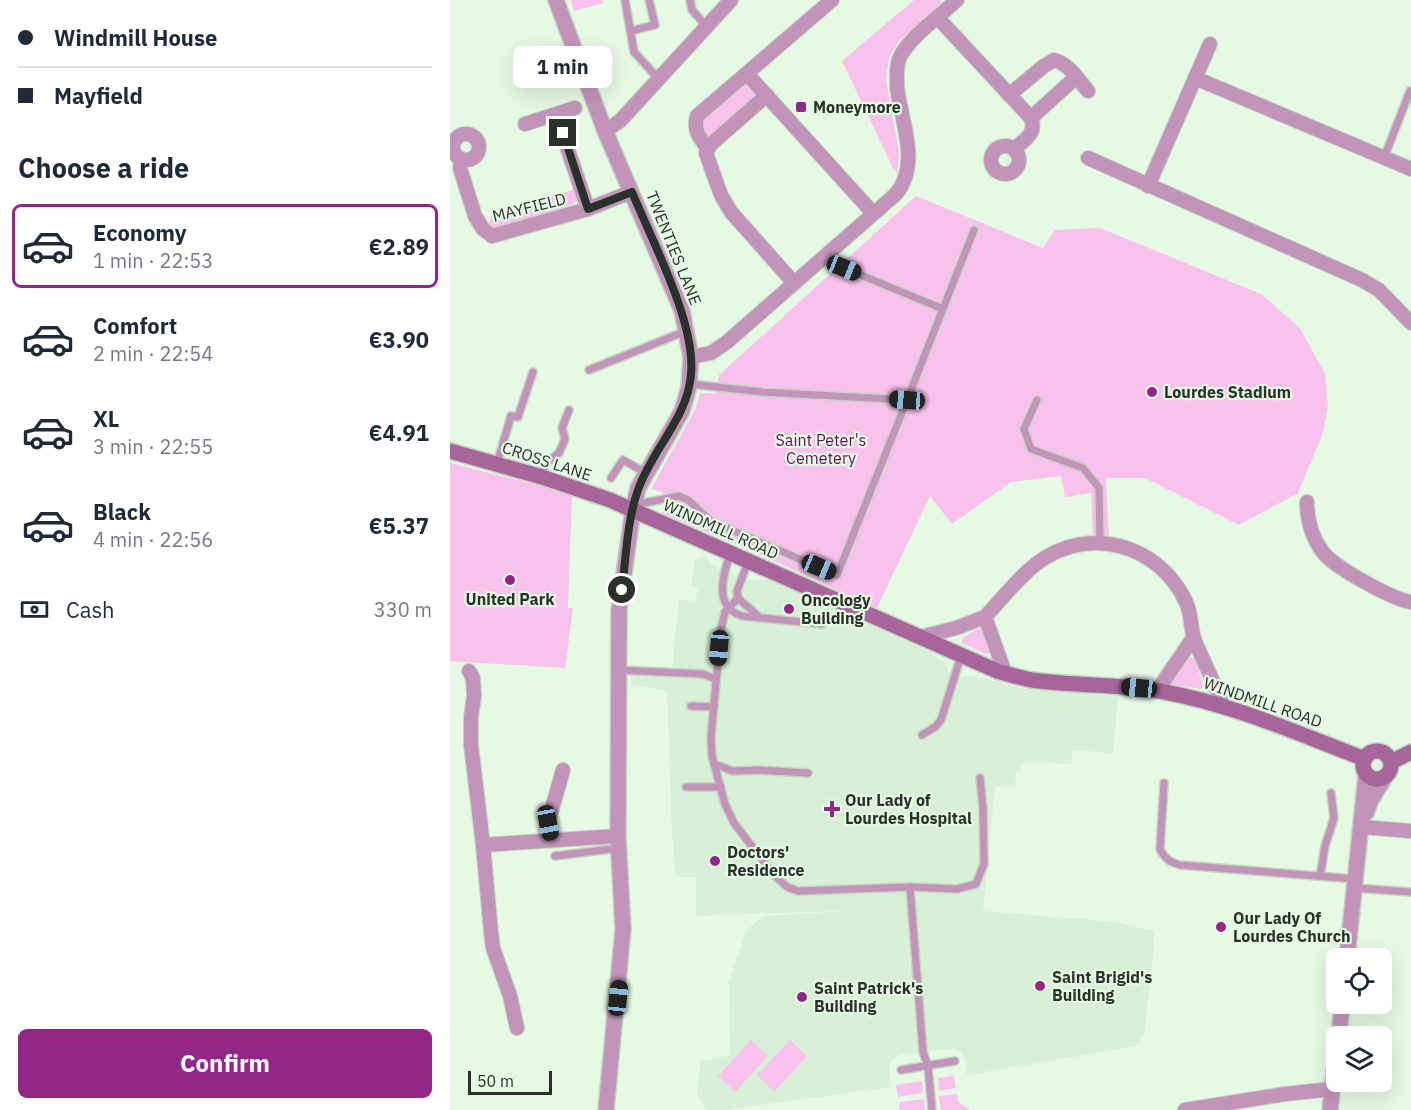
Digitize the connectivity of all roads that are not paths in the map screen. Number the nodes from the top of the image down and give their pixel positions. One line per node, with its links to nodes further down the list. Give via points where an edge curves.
1 (555, 0): 24 (street, TWENTIES LANE)
2 (625, 0): 10 (lane)
3 (649, 0): 10 (lane, via 655,25)
4 (690, 0): 9 (lane, via 692,10)
5 (731, 0): 9 (street)
6 (832, 0): 12 (street)
7 (957, 0): 8 (street)
8 (938, 18): 19 (street); 34 (street, via 899,59 896,73 909,169 902,186)
9 (706, 26): 14 (street)
10 (630, 31): 14 (lane, via 634,52)
11 (1210, 44): 15 (street)
12 (747, 74): 18 (street); 25 (street, via 697,116 694,125)
13 (1076, 77): 17 (street); 19 (street, via 1061,62 1053,60); 22 (street)
14 (658, 78): 24 (street, via 620,121)
15 (1195, 78): 28 (street); 31 (street)
16 (1410, 90): 28 (lane)
17 (1088, 91)
18 (767, 95): 25 (street); 34 (street)
19 (1009, 95): 22 (street)
20 (574, 108): 21 (street)
21 (556, 115): 23 (street); 33 (street, MAYFIELD)
22 (1031, 118): 26 (street, via 1032,133)
23 (525, 124)
24 (605, 131): 32 (street, TWENTIES LANE)
25 (708, 149): 37 (street, via 706,153 730,212)
26 (1014, 149)
27 (1088, 158): 31 (street)
28 (1384, 158): 30 (street)
29 (462, 159): 33 (street, MAYFIELD, via 460,168 475,216 492,236)
30 (1411, 169)
31 (1148, 186): 39 (street, via 1362,280 1379,290)
32 (632, 192): 33 (street, MAYFIELD); 40 (street, TWENTIES LANE, via 682,311)
33 (588, 209)
34 (873, 213): 37 (street)
35 (974, 230): 38 (lane)
36 (844, 268): 38 (lane)
37 (794, 283): 41 (street, via 711,354)
38 (943, 309): 45 (lane)
39 (1411, 323)
40 (686, 331): 41 (street, TWENTIES LANE); 42 (lane)
41 (691, 357): 44 (street, TWENTIES LANE)
42 (589, 370)
43 (533, 372): 49 (lane, via 518,417 511,416)
44 (690, 384): 45 (lane); 50 (street, TWENTIES LANE, via 682,411)
45 (907, 400): 54 (lane, via 837,575 711,521 679,496)
46 (1037, 400): 55 (lane, via 1024,429 1031,449 1083,468 1099,488)
47 (569, 410): 51 (lane, via 562,428 565,440 559,453 545,464)
48 (450, 451): 49 (main road, CROSS LANE)
49 (497, 464): 51 (main road, CROSS LANE)
50 (646, 473): 52 (lane, via 623,460); 54 (street, TWENTIES LANE)
51 (542, 477): 54 (main road, CROSS LANE)
52 (611, 478)
53 (1307, 502): 59 (street, via 1310,525 1322,552 1376,587)
54 (633, 507): 56 (main road, WINDMILL ROAD); 67 (street, via 619,610)
55 (1100, 542): 62 (street, via 1083,543 1037,563); 65 (street, via 1136,551 1158,565 1186,603)
56 (730, 554): 57 (main road, WINDMILL ROAD); 60 (lane, via 722,593)
57 (748, 562): 58 (lane); 64 (main road, WINDMILL ROAD)
58 (738, 598): 60 (lane); 61 (lane)
59 (1411, 602)
60 (728, 608): 61 (lane, via 734,614); 70 (lane, via 721,629)
61 (760, 617): 63 (lane)
62 (985, 617): 64 (street); 69 (street)
63 (822, 624)
64 (921, 637): 66 (main road, WINDMILL ROAD)
65 (1193, 638): 71 (street); 72 (street)
66 (961, 656): 69 (main road, WINDMILL ROAD); 75 (lane, via 941,720)
67 (618, 670): 70 (lane, via 703,674); 92 (street)
68 (469, 671): 93 (street, via 474,696 471,746)
69 (1005, 673): 71 (main road, WINDMILL ROAD, via 1030,680)
70 (716, 679): 74 (lane)
71 (1157, 691): 72 (main road, WINDMILL ROAD)
72 (1223, 705): 77 (main road, WINDMILL ROAD)
73 (691, 706): 74 (lane)
74 (714, 707): 79 (lane)
75 (922, 735)
76 (1411, 752): 78 (main road)
77 (1365, 759): 78 (main road, via 1378,751); 82 (main road)
78 (1391, 762): 83 (main road)
79 (714, 764): 81 (lane, via 733,771); 87 (lane)
80 (563, 770): 91 (street, via 548,823)
81 (808, 773)
82 (1366, 775): 83 (main road, via 1376,780); 89 (street)
83 (1385, 777): 89 (street)
84 (980, 778): 97 (lane, via 984,864 976,884 957,889)
85 (1164, 783): 95 (lane, via 1160,849 1172,862)
86 (686, 787): 87 (lane)
87 (721, 787): 97 (lane, via 734,823 787,887 798,891)
88 (1332, 793): 95 (lane, via 1334,818)
89 (1361, 827): 90 (street); 96 (street)
90 (1411, 831)
91 (552, 840): 92 (street); 93 (street)
92 (618, 842): 94 (lane); 106 (street, via 623,929)
93 (483, 845): 100 (street, via 493,948)
94 (555, 856)
95 (1320, 876): 96 (lane)
96 (1355, 883): 98 (lane); 99 (street)
97 (910, 887): 102 (lane, via 923,1052)
98 (1411, 892)
99 (1348, 948)
100 (517, 1028)
101 (955, 1061): 102 (lane)
102 (928, 1065): 103 (lane); 107 (lane)
103 (901, 1070)
104 (1326, 1090): 108 (street)
105 (1332, 1092): 109 (street)
106 (606, 1110)
107 (932, 1110)
108 (1185, 1110)
109 (1330, 1110)

